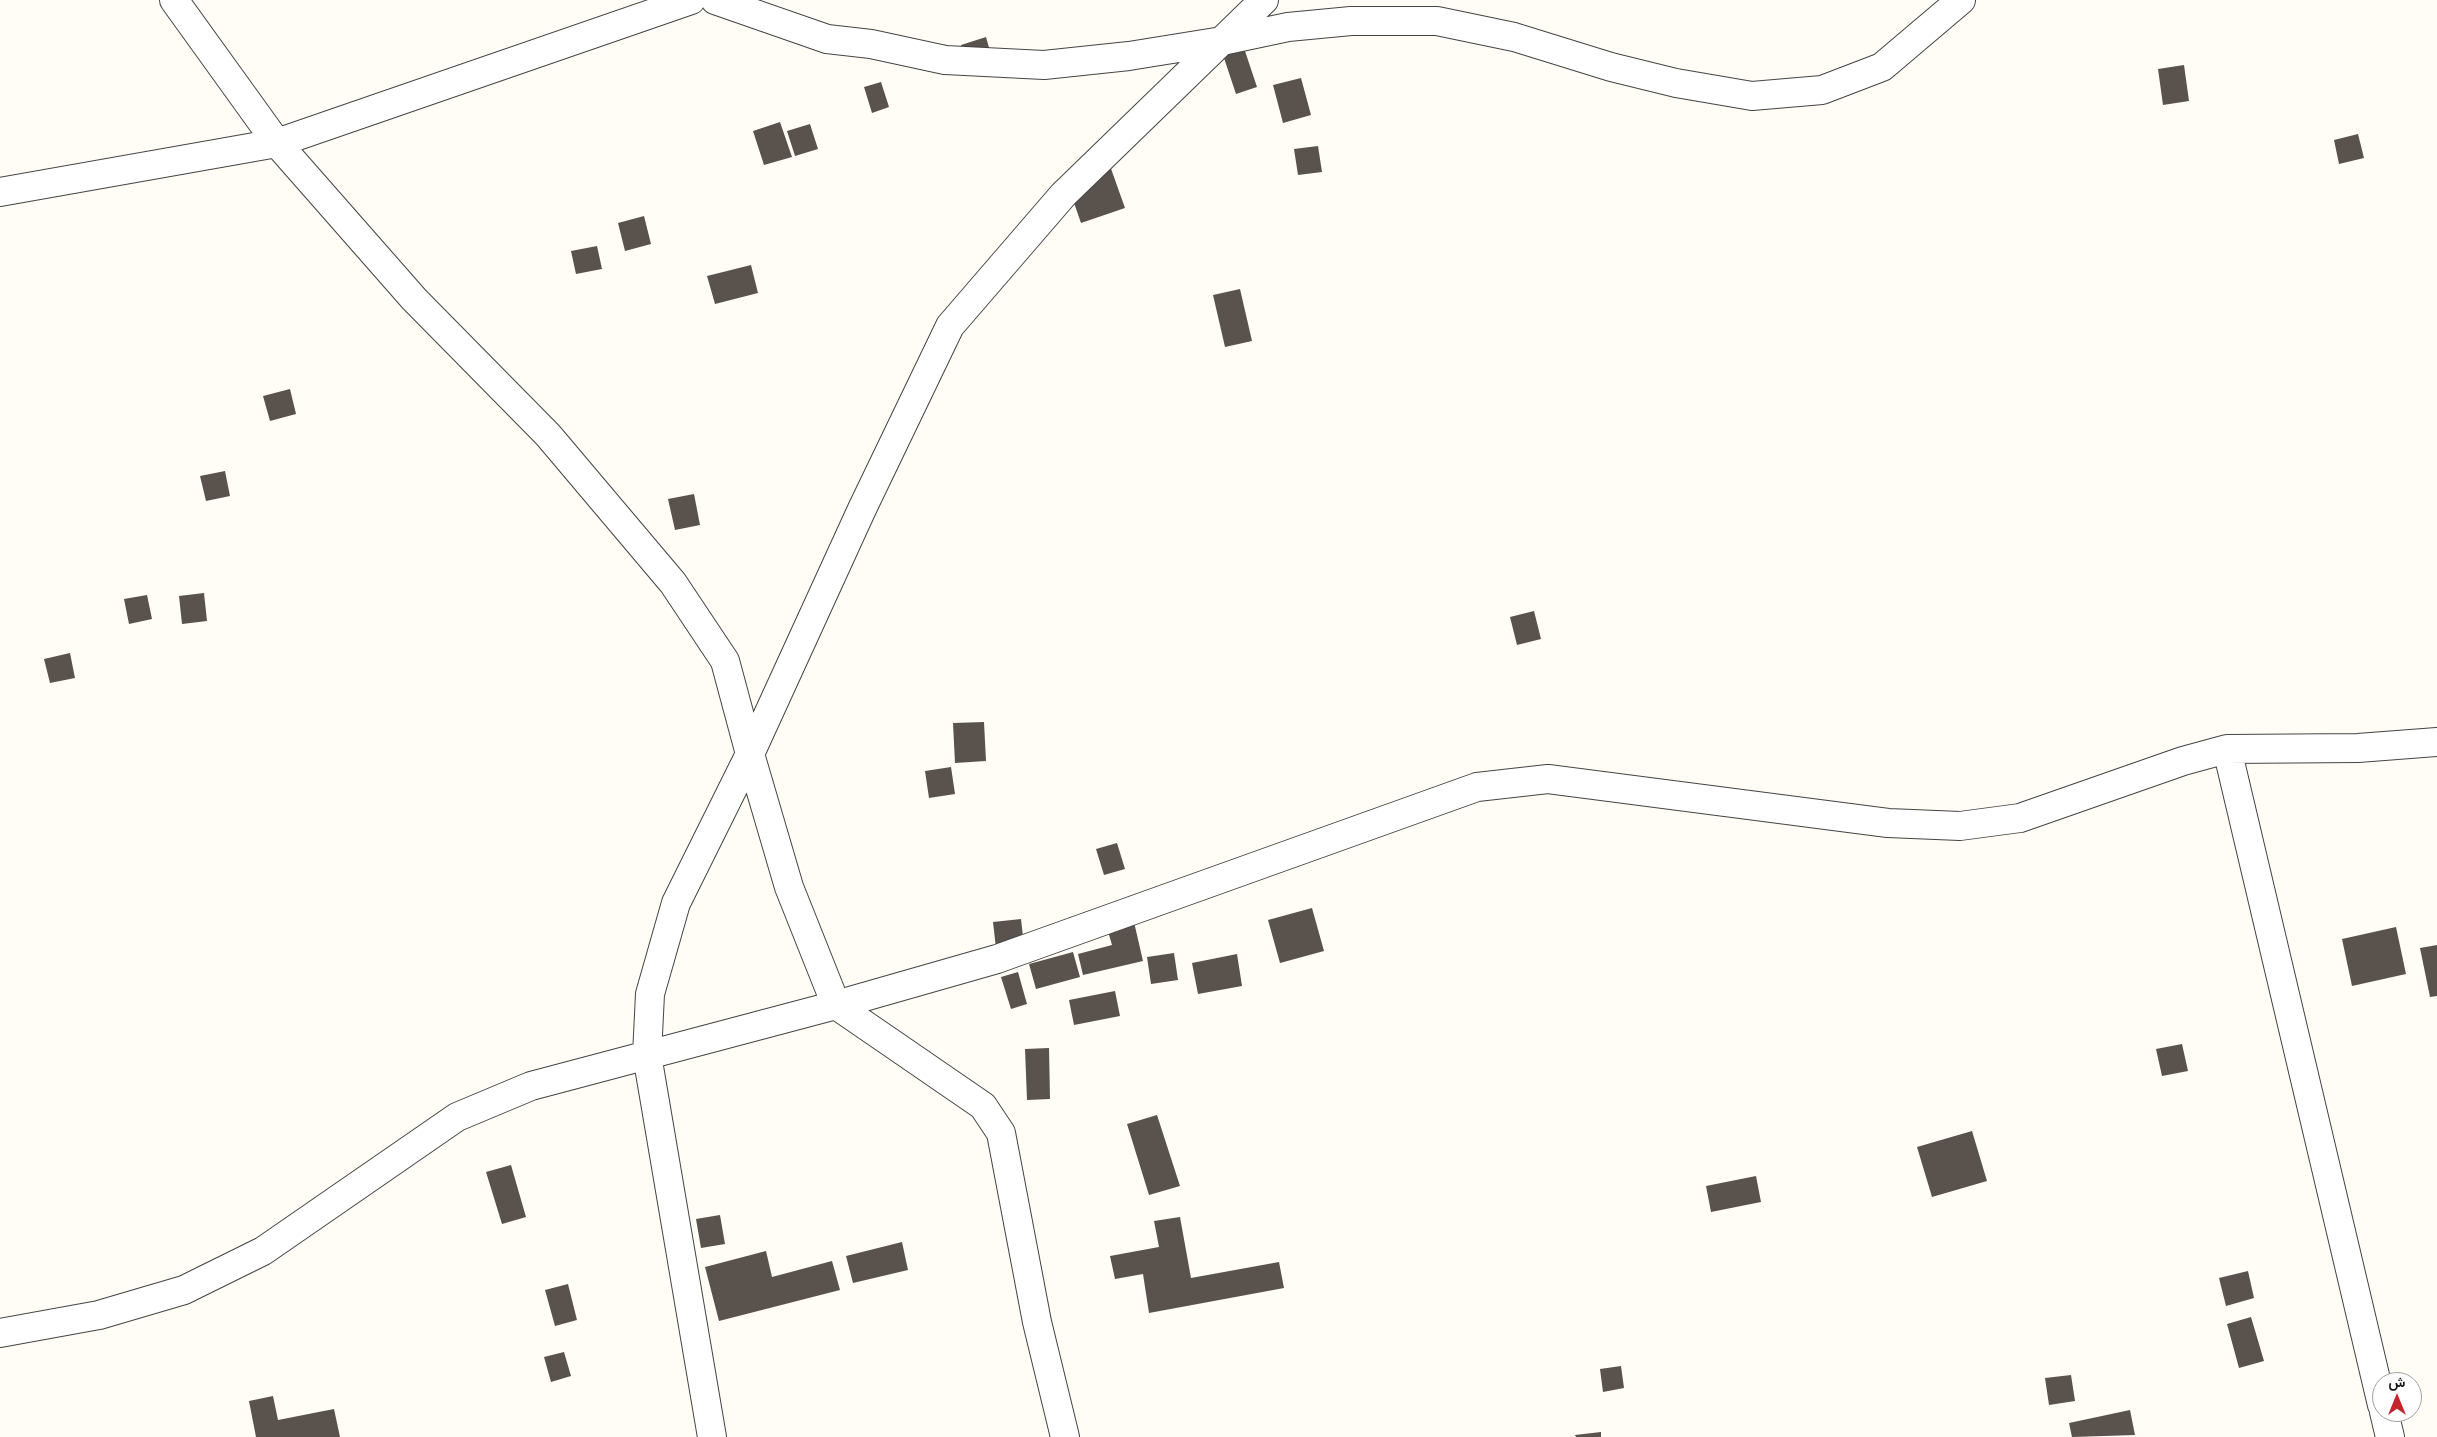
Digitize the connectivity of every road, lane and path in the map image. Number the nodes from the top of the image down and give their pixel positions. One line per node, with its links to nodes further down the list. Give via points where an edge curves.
1 (174, 0): 7 (street)
2 (691, 0): 7 (street)
3 (715, 0): 6 (street, via 827,39 872,44 944,60 1044,65)
4 (1264, 0): 6 (street)
5 (1961, 0): 6 (street, via 1882,67 1822,90 1752,96 1676,84 1514,37 1437,22 1351,21 1288,27)
6 (1222, 41): 11 (street, via 1063,195 950,326)
7 (277, 143): 8 (street); 11 (street, via 414,299 548,435 673,583 725,661)
8 (0, 192)
9 (2437, 742): 10 (street, via 2358,748)
10 (2226, 749): 12 (street, via 2020,818 1960,826 1888,823 1548,778 1477,787 997,959); 15 (street)
11 (750, 754): 12 (street, via 789,886); 13 (street, via 676,902 650,994)
12 (836, 1005): 13 (street); 18 (street, via 983,1106 1001,1133 1037,1322)
13 (647, 1055): 14 (street, via 531,1086 457,1117 263,1251 184,1290 99,1315); 17 (street)
14 (0, 1333)
15 (2374, 1372)
16 (2386, 1422): 19 (street)
17 (712, 1437)
18 (1065, 1437)
19 (2390, 1437)

